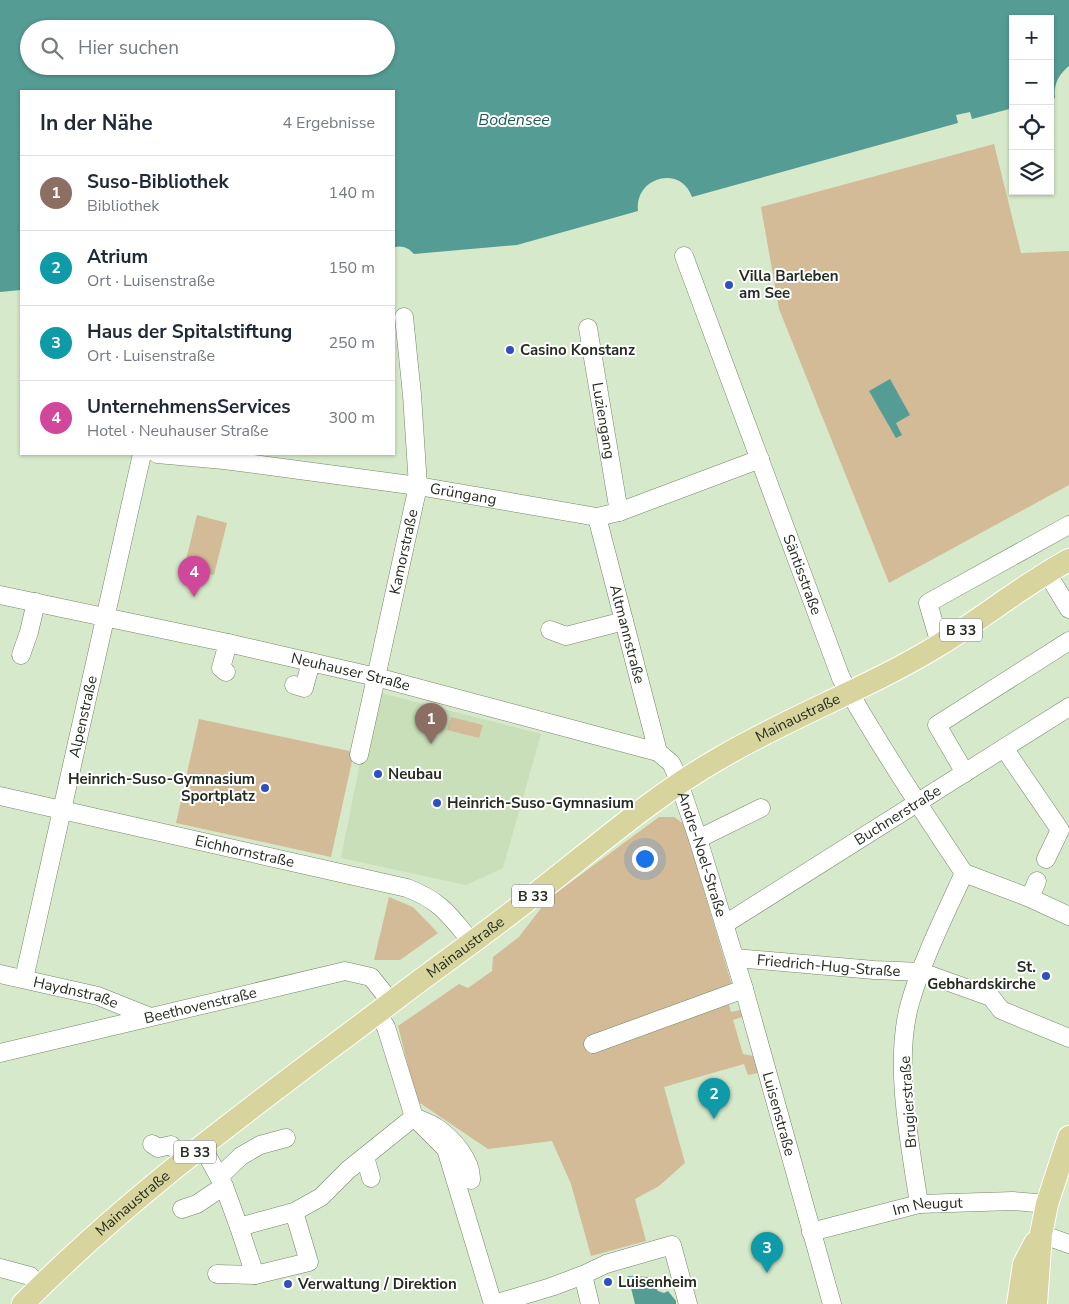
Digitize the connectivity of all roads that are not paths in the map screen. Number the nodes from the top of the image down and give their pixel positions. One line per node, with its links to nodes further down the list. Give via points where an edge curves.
1 (684, 256): 6 (street, Säntisstraße)
2 (404, 317): 7 (street, Kamorstraße)
3 (588, 328): 8 (street, Luziengang)
4 (142, 455): 16 (street, Alpenstraße)
5 (168, 455): 7 (street, Grüngang)
6 (760, 459): 8 (street, Grüngang); 27 (street, Säntisstraße)
7 (418, 486): 9 (street, Grüngang); 25 (street, Kamorstraße)
8 (619, 512): 9 (street, Grüngang)
9 (597, 517): 17 (street, Altmannstraße)
10 (1069, 525): 21 (street, via 928,603)
11 (1069, 560): 12 (main road, Mainaustraße / B 33)
12 (1047, 572): 15 (street); 21 (main road, Mainaustraße / B 33)
13 (0, 594): 14 (street, Neuhauser Straße)
14 (36, 602): 16 (street, Neuhauser Straße); 22 (street)
15 (1069, 609)
16 (105, 616): 20 (street, Neuhauser Straße); 37 (street, Alpenstraße)
17 (624, 621): 18 (street, via 566,636); 30 (street, Altmannstraße)
18 (554, 627)
19 (1069, 641): 32 (street, via 937,725)
20 (228, 643): 23 (street, Neuhauser Straße); 24 (street, via 221,668)
21 (940, 644): 27 (main road, Mainaustraße / B 33)
22 (21, 655)
23 (311, 662): 25 (street, Neuhauser Straße); 26 (street, via 304,688)
24 (226, 672)
25 (376, 678): 30 (street, Neuhauser Straße); 31 (street, Kamorstraße)
26 (294, 685)
27 (849, 692): 33 (main road, Mainaustraße / B 33, via 728,754); 35 (street, Säntisstraße)
28 (1069, 707): 29 (street, Buchnerstraße)
29 (1004, 748): 32 (street, Buchnerstraße); 39 (street, via 1060,830)
30 (658, 752): 33 (street, via 671,763)
31 (358, 755)
32 (965, 773): 35 (street, Buchnerstraße)
33 (680, 784): 38 (street, Andre-Noel-Straße); 45 (main road, Mainaustraße / B 33)
34 (0, 796): 37 (street, Eichhornstraße)
35 (917, 803): 40 (street, Säntisstraße); 44 (street, Buchnerstraße)
36 (761, 808): 38 (street)
37 (61, 810): 45 (street, Eichhornstraße, via 407,888 437,903); 51 (street, Alpenstraße)
38 (698, 839): 44 (street, Andre-Noel-Straße)
39 (1046, 860)
40 (964, 872): 42 (street); 49 (street, Brugierstraße)
41 (1037, 881): 42 (street)
42 (1030, 898): 43 (street)
43 (1069, 916)
44 (725, 924): 46 (street, Luisenstraße)
45 (471, 942): 53 (main road, Mainaustraße / B 33)
46 (735, 958): 49 (street, Friedrich-Hug-Straße); 52 (street, Luisenstraße)
47 (373, 969): 48 (street)
48 (345, 971): 53 (street, Beethovenstraße, via 371,977); 54 (street, Beethovenstraße)
49 (921, 972): 55 (street, Friedrich-Hug-Straße, via 991,997 1001,1010); 67 (street, Brugierstraße, via 910,1005 903,1069)
50 (0, 974): 51 (street, Haydnstraße)
51 (24, 979): 54 (street, Haydnstraße, via 98,996)
52 (744, 989): 56 (street); 72 (street, Luisenstraße)
53 (384, 1007): 58 (street, Beethovenstraße, via 386,1027); 62 (main road, Mainaustraße / B 33)
54 (148, 1016): 57 (street, Beethovenstraße)
55 (1069, 1038)
56 (593, 1044)
57 (0, 1053)
58 (414, 1117): 63 (street); 65 (street, via 435,1126 454,1143 470,1167); 80 (street, via 446,1149)
59 (1069, 1137): 68 (main road)
60 (286, 1138): 66 (street, via 260,1145 241,1156)
61 (152, 1144): 62 (street, via 158,1148 171,1144)
62 (193, 1153): 66 (street, via 209,1159); 79 (main road, Mainaustraße / B 33, via 72,1256)
63 (365, 1157): 64 (street); 70 (street, via 321,1197)
64 (371, 1178)
65 (472, 1180)
66 (222, 1181): 69 (street, via 197,1204); 71 (street)
67 (919, 1204): 68 (street, Im Neugut, via 1013,1201); 72 (street, Im Neugut)
68 (1047, 1204): 73 (main road)
69 (182, 1209)
70 (294, 1212): 71 (street); 77 (street, via 309,1262)
71 (240, 1227): 77 (street)
72 (811, 1232): 83 (street, Luisenstraße)
73 (1041, 1234): 74 (street); 84 (main road, via 1024,1264); 85 (main road)
74 (1069, 1244)
75 (0, 1268): 79 (street, via 30,1276)
76 (217, 1274): 77 (street)
77 (255, 1275)
78 (582, 1275): 80 (street, via 551,1288); 81 (street); 82 (street, via 606,1264 672,1246)
79 (34, 1298)
80 (494, 1304)
81 (590, 1304)
82 (688, 1304)
83 (832, 1304)
84 (1018, 1304)
85 (1036, 1304)

